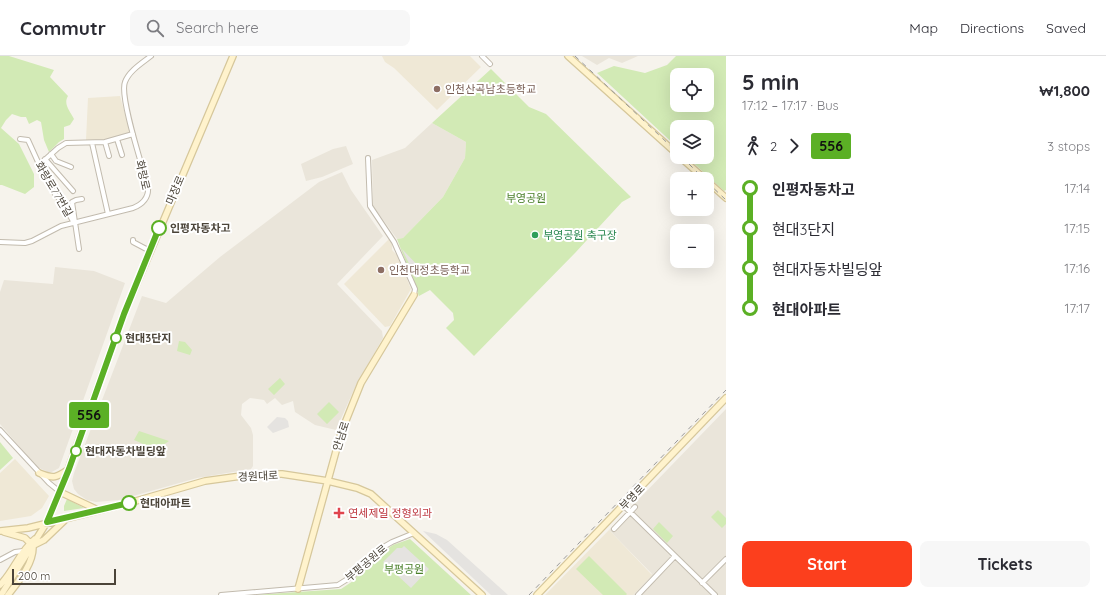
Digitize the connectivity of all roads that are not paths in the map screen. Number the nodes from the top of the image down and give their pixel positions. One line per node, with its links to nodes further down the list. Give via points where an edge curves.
1 (151, 56): 6 (street, 화랑로, via 132,71 124,84 124,96)
2 (233, 56): 30 (main road, 마장로)
3 (482, 56): 5 (street)
4 (568, 56): 11 (main road)
5 (490, 64)
6 (133, 134): 8 (street); 25 (street, 화랑로, via 148,187 148,197 137,206)
7 (20, 139): 18 (street, 화랑로77번길, via 28,140)
8 (118, 139): 9 (street); 13 (street)
9 (105, 142): 10 (street); 14 (street)
10 (92, 143): 12 (street, via 66,143); 25 (street)
11 (670, 148)
12 (51, 154): 16 (street); 19 (street, via 56,161)
13 (122, 155)
14 (109, 156)
15 (368, 158): 31 (street, via 370,206 394,242 415,289)
16 (45, 159): 18 (street); 22 (street)
17 (688, 164): 20 (main road)
18 (39, 165): 26 (street, 화랑로77번길, via 54,194 63,203)
19 (71, 167)
20 (697, 172)
21 (714, 187): 23 (main road)
22 (73, 191)
23 (726, 198)
24 (82, 199): 26 (street, via 72,202)
25 (108, 214): 26 (street, 화랑로)
26 (74, 223): 28 (street, 화랑로, via 61,226 32,241); 29 (street)
27 (133, 240): 30 (street)
28 (0, 242)
29 (79, 248)
30 (150, 251): 34 (main road, 마장로, via 124,314)
31 (414, 295): 36 (main road, 안남로, via 361,383 341,433)
32 (726, 398): 38 (main road, 부영로)
33 (0, 430): 35 (street)
34 (69, 469): 35 (main road, via 54,478); 37 (main road, 마장로)
35 (39, 473): 37 (street)
36 (328, 481): 40 (main road, 경원대로, via 282,474 256,474 205,481); 46 (main road, 경원대로, via 365,491); 53 (main road, 안남로)
37 (60, 492): 40 (main road); 43 (main road, 마장로)
38 (623, 505): 41 (street); 58 (main road, 부영로)
39 (635, 507): 41 (street)
40 (98, 510): 42 (main road, 경원대로)
41 (630, 512): 44 (street); 48 (street)
42 (68, 517): 43 (main road, 경원대로); 47 (main road, via 44,540)
43 (47, 522): 45 (main road, 경원대로, via 28,528); 47 (main road, 마장로)
44 (614, 529)
45 (1, 531): 47 (main road, via 25,538)
46 (414, 533): 53 (street, 부평공원로, via 380,549 341,584); 57 (main road, 경원대로)
47 (29, 547): 50 (street); 52 (main road); 54 (main road); 55 (main road, via 34,554)
48 (675, 556): 51 (street); 59 (street)
49 (726, 559): 51 (street)
50 (0, 560)
51 (702, 583): 60 (street)
52 (0, 585)
53 (298, 589): 56 (street, 부평공원로)
54 (1, 595)
55 (8, 595)
56 (221, 595)
57 (482, 595)
58 (537, 595)
59 (638, 595)
60 (715, 595)

